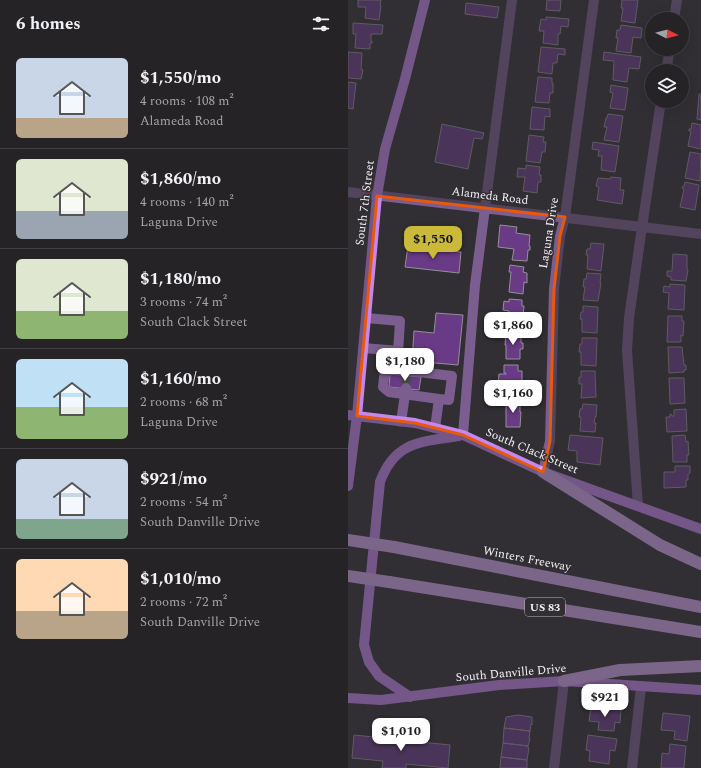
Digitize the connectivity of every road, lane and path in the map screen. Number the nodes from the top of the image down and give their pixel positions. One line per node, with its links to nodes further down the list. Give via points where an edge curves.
1 (426, 0): 8 (main road, South 7th Street, via 385,149)
2 (512, 0): 9 (street)
3 (594, 0): 10 (street, Laguna Drive)
4 (677, 0): 5 (street)
5 (675, 12)
6 (661, 108): 11 (street)
7 (348, 192): 8 (street, Alameda Road)
8 (377, 196): 9 (street, Alameda Road); 13 (main road, South 7th Street)
9 (485, 208): 10 (street, Alameda Road); 18 (street, via 475,285)
10 (566, 218): 11 (street, Alameda Road); 25 (street, Laguna Drive, via 560,236 554,289 550,441)
11 (642, 227): 12 (street, Alameda Road); 27 (street, via 627,350)
12 (701, 234)
13 (366, 318): 14 (main road, South 7th Street); 15 (street, via 400,322)
14 (363, 348): 15 (street); 21 (main road, South 7th Street)
15 (399, 351): 16 (street)
16 (397, 369): 17 (street, via 407,373 452,376); 19 (street, via 385,368 383,387 389,392)
17 (451, 385): 18 (street); 20 (street, via 449,400)
18 (467, 386): 24 (street)
19 (405, 391): 20 (street); 22 (street)
20 (439, 399): 23 (street)
21 (352, 415): 22 (main road, South Clack Street); 26 (main road, South 7th Street)
22 (401, 422): 23 (main road, South Clack Street)
23 (435, 428): 24 (main road, South Clack Street)
24 (463, 435): 25 (main road, South Clack Street); 38 (main road, via 410,445 394,456 380,482 364,645 369,662 379,676)
25 (543, 472): 27 (main road, South Clack Street); 30 (highway, via 660,545)
26 (348, 486)
27 (638, 506): 28 (main road, South Clack Street)
28 (701, 529)
29 (348, 540): 32 (highway, Winters Freeway / US 83, bridge)
30 (701, 564)
31 (348, 576): 33 (highway, US 83, bridge)
32 (701, 607)
33 (701, 632)
34 (701, 666): 35 (highway, via 620,670)
35 (564, 681): 36 (main road, South Danville Drive); 38 (main road, South Danville Drive, via 499,685); 40 (street)
36 (641, 687): 37 (main road, South Danville Drive); 41 (street)
37 (701, 690)
38 (410, 697): 39 (main road, South Danville Drive, via 380,700)
39 (348, 698)
40 (554, 768)
41 (632, 768)

